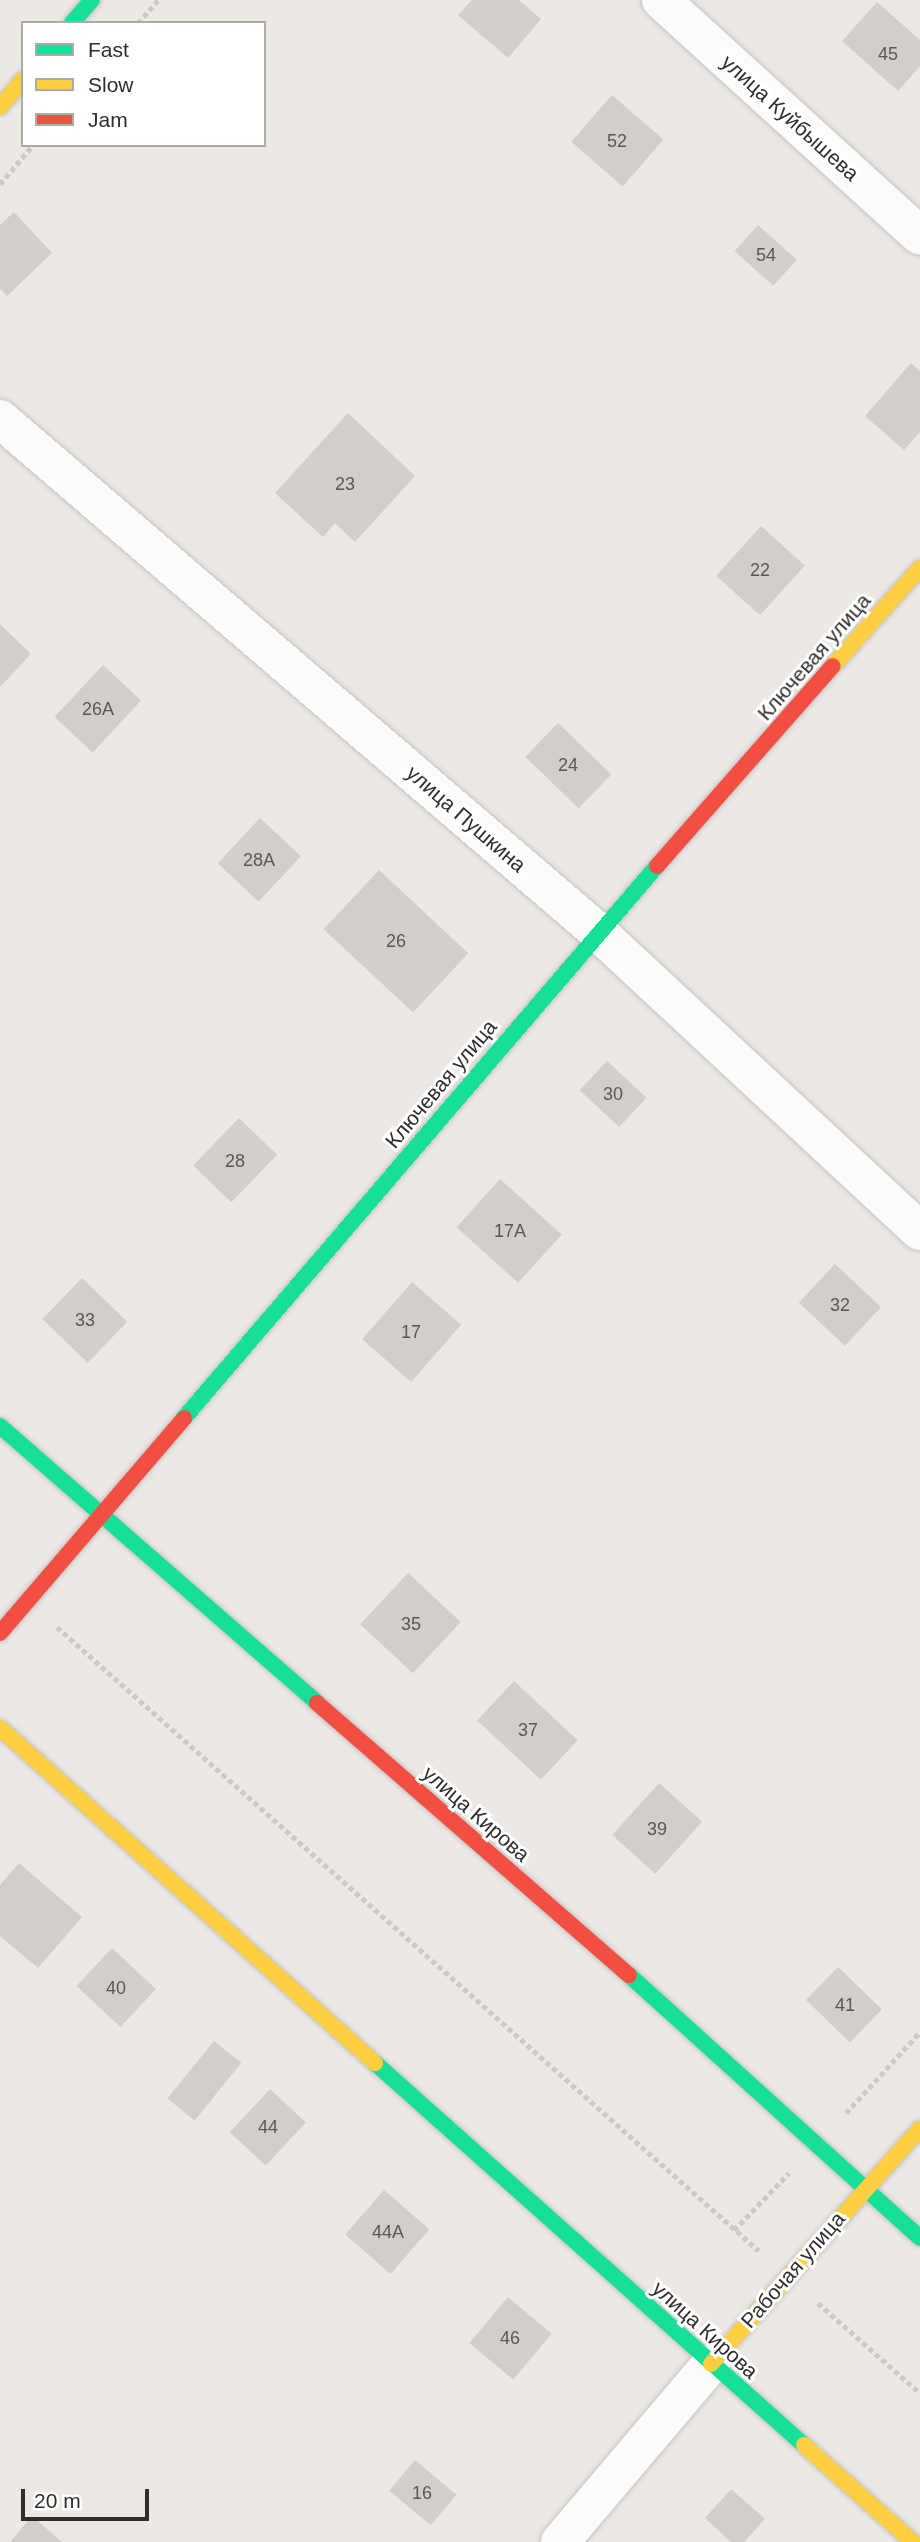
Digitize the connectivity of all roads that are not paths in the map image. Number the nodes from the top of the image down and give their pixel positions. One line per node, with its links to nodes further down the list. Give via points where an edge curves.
1 (92, 0): 3 (main road)
2 (661, 0): 6 (street, улица Куйбышева)
3 (74, 21)
4 (21, 82): 5 (main road)
5 (0, 107)
6 (920, 236)
7 (0, 419): 9 (street, улица Пушкина)
8 (920, 568): 9 (main road, Ключевая улица)
9 (598, 932): 10 (street, улица Пушкина); 12 (main road, Ключевая улица)
10 (920, 1231)
11 (0, 1426): 12 (main road, улица Кирова)
12 (102, 1515): 13 (main road, Ключевая улица); 16 (main road, улица Кирова, via 741,2074)
13 (0, 1633)
14 (0, 1728): 18 (main road, улица Кирова)
15 (920, 2129): 16 (main road, Рабочая улица)
16 (865, 2189): 17 (main road, улица Кирова); 18 (main road, Рабочая улица)
17 (920, 2238)
18 (711, 2364): 19 (street, Рабочая улица); 20 (main road, улица Кирова)
19 (560, 2542)
20 (913, 2542)

